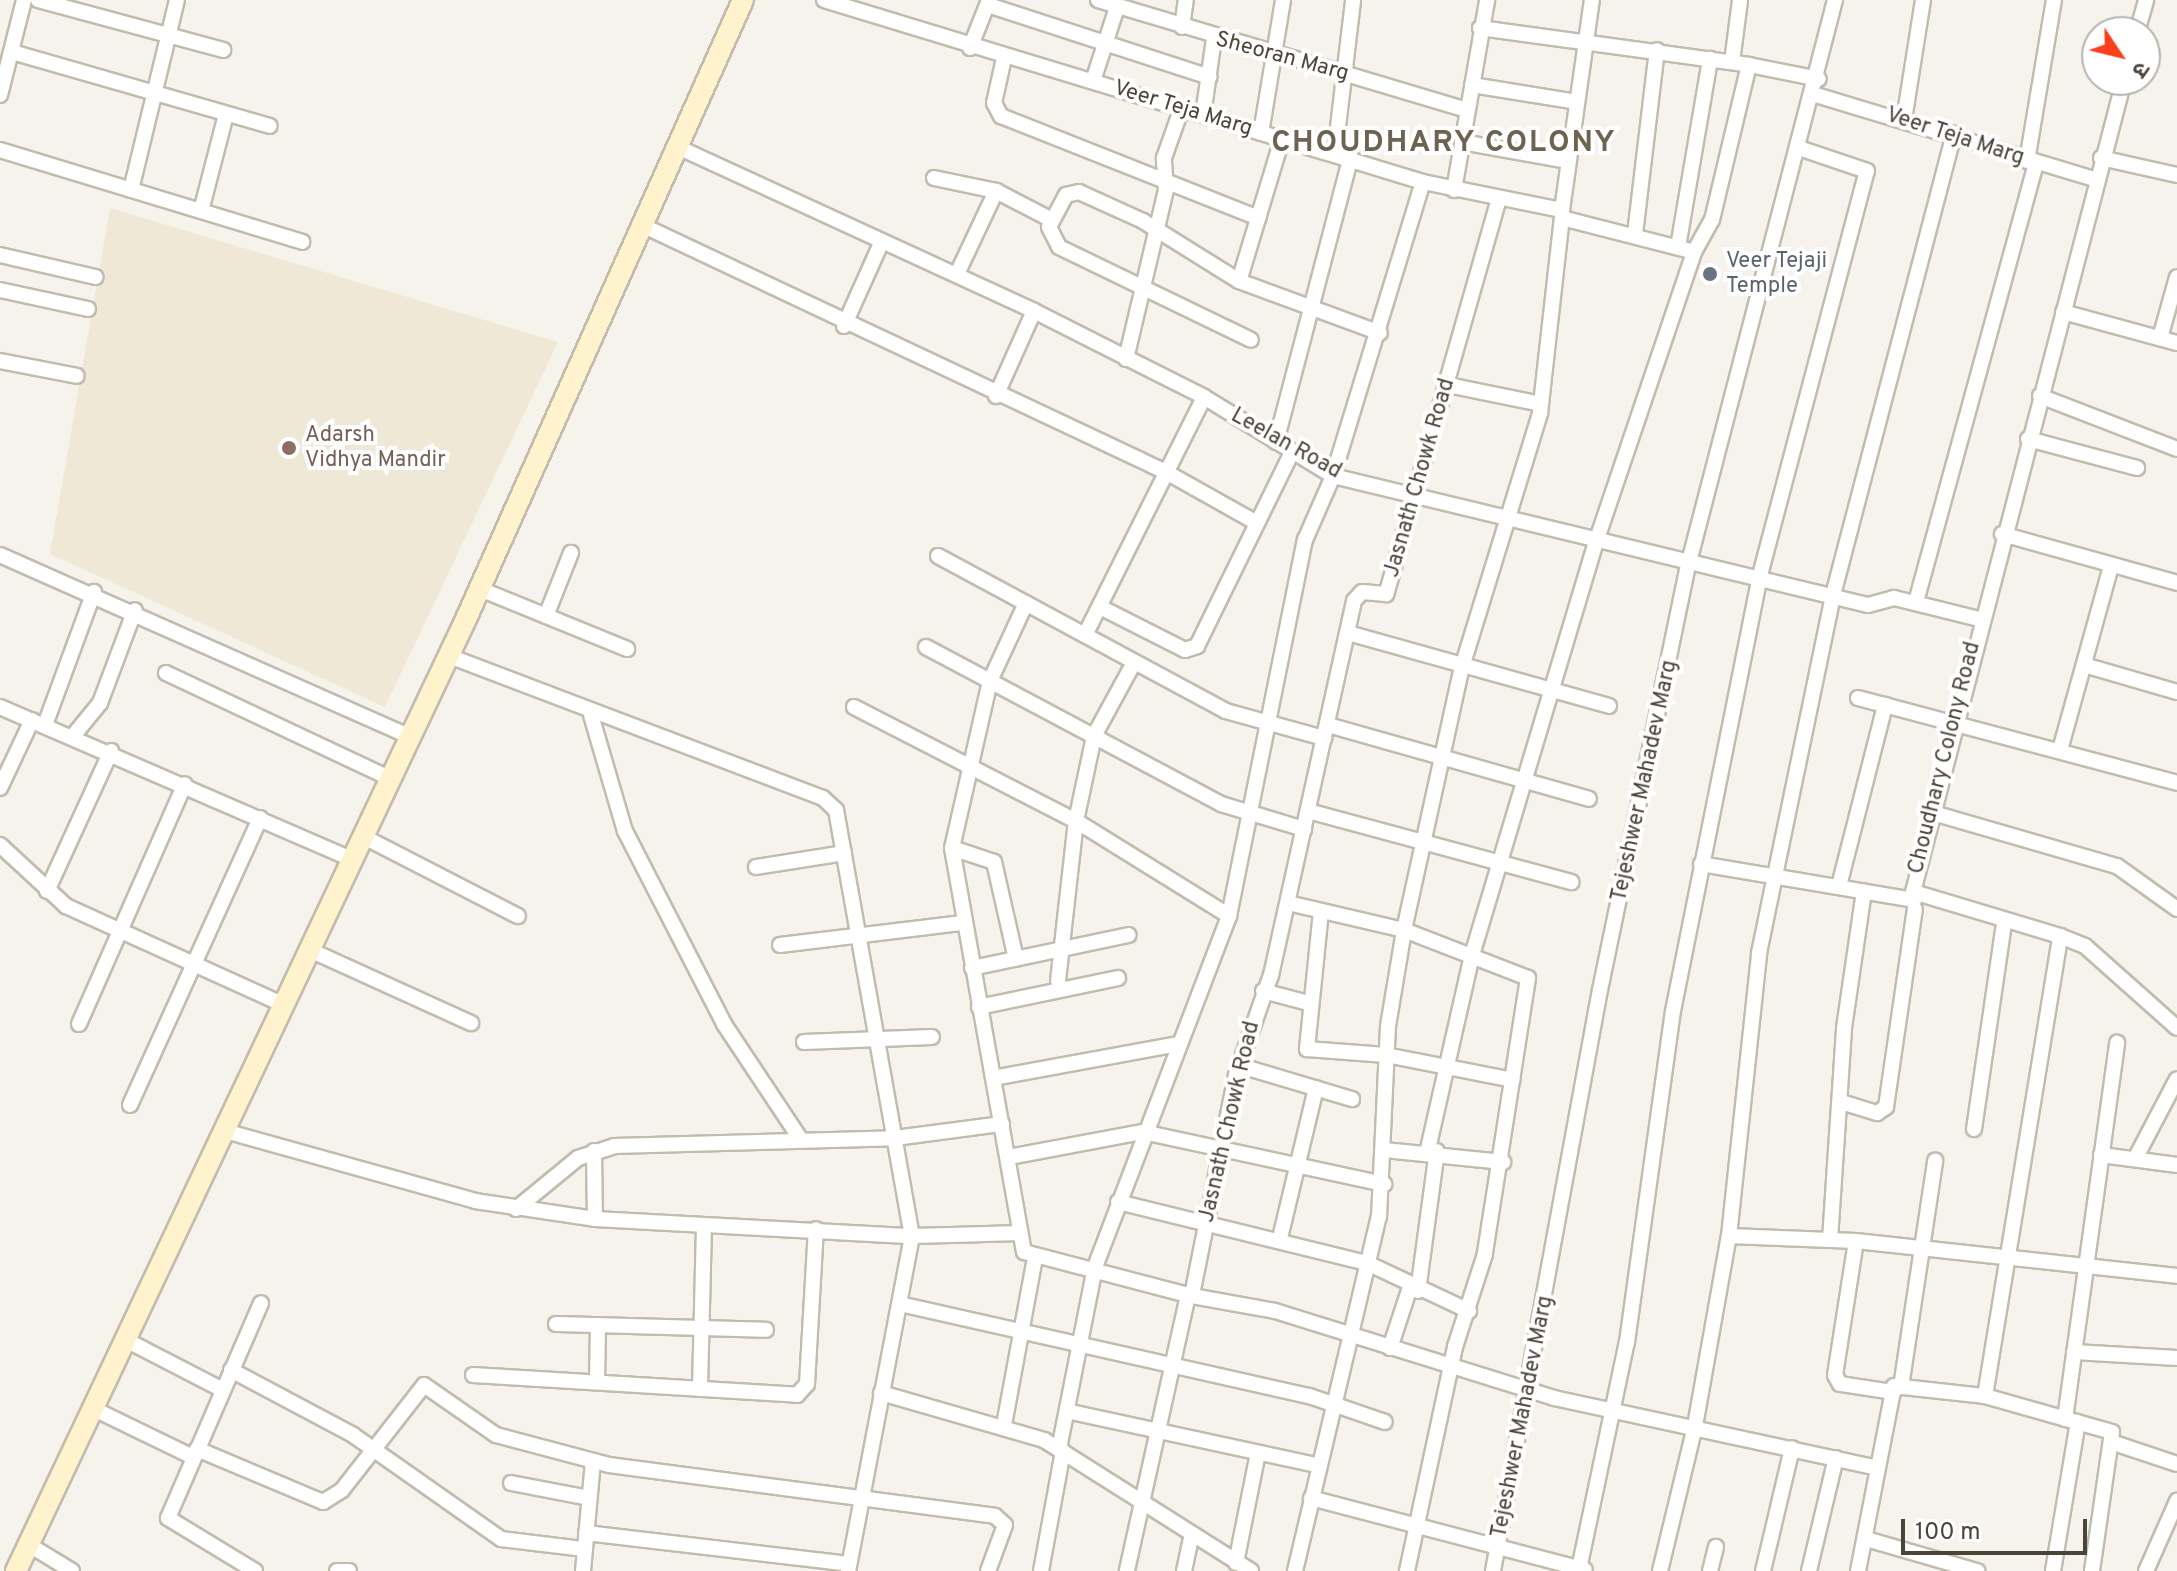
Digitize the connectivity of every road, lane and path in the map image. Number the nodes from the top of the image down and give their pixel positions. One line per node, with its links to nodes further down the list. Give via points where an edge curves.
1 (24, 0): 23 (street)
2 (38, 0): 20 (street)
3 (177, 0): 20 (street)
4 (743, 0): 53 (main road)
5 (824, 0): 25 (street, Veer Teja Marg)
6 (1098, 0): 17 (street, Sheoran Marg)
7 (1186, 0): 18 (street)
8 (1283, 0): 28 (street)
9 (1353, 0): 33 (street)
10 (1487, 0): 19 (street)
11 (1592, 0): 22 (street)
12 (1740, 0): 31 (street)
13 (1835, 0): 38 (street, Tejeshwer Mahadev Marg)
14 (1923, 0): 47 (street)
15 (2054, 0): 60 (street)
16 (988, 2): 24 (street); 25 (street)
17 (1117, 7): 18 (street, Sheoran Marg); 24 (street)
18 (1182, 27): 21 (street, Sheoran Marg)
19 (1480, 28): 22 (street, Veer Teja Marg); 37 (street)
20 (168, 35): 26 (street); 39 (street)
21 (1214, 39): 28 (street, Sheoran Marg); 34 (street)
22 (1586, 40): 27 (street, Veer Teja Marg); 42 (street)
23 (9, 41): 35 (street); 39 (street)
24 (1102, 46): 34 (street); 36 (street)
25 (970, 48): 29 (street, Veer Teja Marg)
26 (223, 50)
27 (1657, 50): 30 (street, Veer Teja Marg); 76 (street)
28 (1272, 57): 33 (street, Sheoran Marg); 49 (street)
29 (1004, 58): 36 (street, Veer Teja Marg); 64 (street, via 994,103 1001,116)
30 (1710, 59): 31 (street, Veer Teja Marg); 79 (street)
31 (1732, 62): 32 (street, Veer Teja Marg)
32 (1749, 65): 38 (street, Veer Teja Marg); 80 (street, via 1712,220)
33 (1345, 74): 44 (street, Sheoran Marg); 56 (street)
34 (1210, 77): 46 (street)
35 (2, 79): 40 (street)
36 (1093, 81): 43 (street, Veer Teja Marg)
37 (1472, 85): 42 (street); 44 (street)
38 (1817, 87): 47 (street, Veer Teja Marg); 54 (street, Tejeshwer Mahadev Marg)
39 (154, 93): 45 (street); 66 (street)
40 (0, 95)
41 (2119, 96): 58 (street, Choudhary Colony Road)
42 (1577, 102): 59 (street)
43 (1181, 110): 46 (street, Veer Teja Marg); 64 (street, via 1164,158)
44 (1467, 110): 52 (street)
45 (226, 114): 48 (street); 70 (street)
46 (1203, 115): 49 (street, Veer Teja Marg)
47 (1904, 120): 50 (street, Veer Teja Marg)
48 (270, 126)
49 (1261, 133): 51 (street, Veer Teja Marg)
50 (1954, 134): 60 (street, Veer Teja Marg); 126 (street)
51 (1282, 139): 56 (street, Veer Teja Marg); 72 (street)
52 (1462, 142): 59 (street); 67 (street)
53 (682, 149): 74 (main road); 77 (street, Leelan Road)
54 (1802, 149): 120 (street, Tejeshwer Mahadev Marg); 122 (street, via 1867,171)
55 (0, 150): 66 (street)
56 (1335, 152): 57 (street, Veer Teja Marg)
57 (1351, 157): 65 (street, Veer Teja Marg); 88 (street)
58 (2101, 158): 61 (street); 63 (street, Choudhary Colony Road)
59 (1568, 161): 71 (street)
60 (2031, 162): 63 (street, Veer Teja Marg); 127 (street)
61 (2177, 175)
62 (934, 178): 68 (street)
63 (2095, 179): 91 (street, Choudhary Colony Road)
64 (1166, 180): 72 (street); 75 (street)
65 (1423, 182): 67 (street, Veer Teja Marg); 93 (street)
66 (131, 190): 70 (street)
67 (1454, 190): 69 (street, Veer Teja Marg)
68 (996, 191): 73 (street); 82 (street)
69 (1498, 202): 71 (street, Veer Teja Marg); 100 (street, Jasnath Chowk Road)
70 (201, 211): 78 (street)
71 (1562, 214): 76 (street, Veer Teja Marg); 104 (street)
72 (1258, 218): 85 (street)
73 (1052, 220): 75 (street, via 1072,191); 86 (street, via 1048,232 1059,247)
74 (646, 227): 92 (street); 124 (main road)
75 (1154, 227): 85 (street); 86 (street)
76 (1635, 234): 79 (street, Veer Teja Marg)
77 (882, 241): 82 (street, Leelan Road); 92 (street)
78 (302, 242)
79 (1678, 247): 80 (street, Veer Teja Marg)
80 (1694, 252): 116 (street)
81 (0, 255): 83 (street)
82 (957, 274): 90 (street, Leelan Road)
83 (95, 277)
84 (2177, 277): 94 (street)
85 (1239, 281): 88 (street)
86 (1138, 284): 95 (street); 97 (street)
87 (0, 290): 89 (street)
88 (1313, 306): 93 (street); 106 (street)
89 (88, 309)
90 (1034, 311): 97 (street, Leelan Road); 101 (street)
91 (2063, 312): 94 (street); 102 (street, Choudhary Colony Road)
92 (844, 326): 101 (street)
93 (1380, 333): 111 (street)
94 (2160, 338): 96 (street)
95 (1251, 340)
96 (2177, 343)
97 (1126, 359): 103 (street, Leelan Road)
98 (0, 361): 99 (street)
99 (77, 376)
100 (1448, 385): 104 (street); 112 (street, Jasnath Chowk Road)
101 (996, 396): 110 (street)
102 (2040, 396): 105 (street, Choudhary Colony Road); 107 (street)
103 (1204, 397): 106 (street, Leelan Road); 110 (street)
104 (1541, 404): 113 (street)
105 (2028, 439): 109 (street); 115 (street, Choudhary Colony Road)
106 (1276, 442): 108 (street, Leelan Road)
107 (2177, 449)
108 (1292, 452): 111 (street, Leelan Road); 114 (street)
109 (2137, 468)
110 (1166, 472): 114 (street); 129 (street)
111 (1333, 476): 112 (street, Leelan Road); 152 (street, via 1305,540)
112 (1416, 495): 113 (street, Leelan Road); 133 (street, Jasnath Chowk Road, via 1386,594 1357,596)
113 (1508, 521): 116 (street, Leelan Road); 140 (street)
114 (1257, 523): 129 (street, via 1192,650)
115 (2002, 534): 123 (street); 132 (street, Choudhary Colony Road)
116 (1596, 542): 120 (street, Leelan Road); 143 (street)
117 (571, 553): 131 (street)
118 (0, 555): 125 (street)
119 (938, 556): 128 (street)
120 (1689, 564): 122 (street, Leelan Road); 291 (street, Tejeshwer Mahadev Marg, via 1600,990)
121 (2110, 570): 138 (street)
122 (1759, 579): 126 (street, Leelan Road); 180 (street)
123 (2177, 583)
124 (480, 589): 131 (street); 137 (main road)
125 (94, 592): 130 (street); 153 (street)
126 (1833, 595): 127 (street, Leelan Road, via 1868,605 1883,598); 183 (street)
127 (1916, 602): 132 (street, Leelan Road)
128 (1026, 603): 134 (street); 142 (street)
129 (1102, 608): 134 (street)
130 (135, 610): 155 (street, via 100,703); 157 (street)
131 (546, 616): 136 (street)
132 (1979, 619): 151 (street, Choudhary Colony Road)
133 (1348, 633): 140 (street); 154 (street, Jasnath Chowk Road)
134 (1085, 635): 139 (street)
135 (926, 647): 142 (street)
136 (627, 649)
137 (449, 656): 150 (street); 157 (main road)
138 (2084, 665): 144 (street); 158 (street)
139 (1132, 666): 152 (street); 156 (street)
140 (1462, 667): 143 (street); 160 (street)
141 (166, 673): 162 (street)
142 (990, 681): 156 (street); 161 (street)
143 (1555, 692): 147 (street); 163 (street)
144 (2177, 692)
145 (1858, 698): 146 (street)
146 (1885, 705): 151 (street); 185 (street)
147 (1609, 706)
148 (0, 707): 153 (street)
149 (854, 707): 161 (street)
150 (591, 715): 178 (street, via 840,805); 236 (street, via 625,831 724,1024)
151 (1953, 721): 158 (street); 169 (street, Choudhary Colony Road)
152 (1265, 722): 154 (street); 170 (street)
153 (39, 723): 155 (street); 166 (street)
154 (1326, 732): 160 (street); 168 (street, Jasnath Chowk Road)
155 (73, 736): 159 (street)
156 (1094, 736): 170 (street); 172 (street)
157 (410, 737): 162 (main road)
158 (2060, 750): 164 (street)
159 (111, 751): 165 (street); 186 (street)
160 (1442, 754): 163 (street); 175 (street)
161 (970, 767): 172 (street); 177 (street)
162 (391, 779): 174 (main road)
163 (1528, 780): 167 (street); 181 (street)
164 (2177, 783)
165 (185, 784): 171 (street); 195 (street)
166 (0, 788)
167 (1589, 799)
168 (1308, 811): 173 (street, Jasnath Chowk Road); 175 (street)
169 (1933, 813): 189 (street, via 2117,866); 199 (street, Choudhary Colony Road, via 1913,892)
170 (1249, 815): 173 (street); 192 (street)
171 (260, 818): 179 (street); 205 (street)
172 (1076, 821): 192 (street); 202 (street)
173 (1304, 829): 188 (street, Jasnath Chowk Road)
174 (364, 837): 179 (main road); 191 (street)
175 (1422, 843): 181 (street); 196 (street)
176 (0, 845): 186 (street)
177 (952, 848): 193 (street); 204 (street, via 994,862)
178 (844, 853): 182 (street); 197 (street)
179 (353, 860): 201 (main road)
180 (1701, 864): 183 (street); 297 (street)
181 (1501, 866): 184 (street); 203 (street)
182 (756, 867)
183 (1777, 876): 185 (street); 257 (street, via 1751,997)
184 (1572, 882)
185 (1839, 886): 187 (street)
186 (47, 891): 195 (street)
187 (1864, 891): 229 (street); 229 (street, via 1914,904 1886,1107 1877,1113)
188 (1288, 903): 190 (street); 209 (street, Jasnath Chowk Road)
189 (2177, 909)
190 (1321, 911): 196 (street); 210 (street)
191 (518, 916)
192 (1229, 916): 220 (street)
193 (963, 923): 197 (street); 206 (street)
194 (2004, 924): 232 (street)
195 (120, 929): 205 (street); 214 (street)
196 (1404, 930): 203 (street); 221 (street)
197 (857, 935): 200 (street); 217 (street)
198 (1129, 935): 202 (street)
199 (2060, 936): 215 (street, via 2085,946); 263 (street)
200 (780, 945)
201 (310, 950): 211 (main road); 213 (street)
202 (1063, 952): 204 (street); 208 (street)
203 (1472, 955): 223 (street); 226 (street, via 1528,978)
204 (1016, 959): 206 (street)
205 (195, 964): 211 (street); 230 (street)
206 (972, 968): 212 (street)
207 (1118, 978): 212 (street)
208 (1058, 981)
209 (1263, 991): 210 (street); 222 (street, Jasnath Chowk Road)
210 (1308, 1003): 221 (street, via 1307,1049)
211 (284, 1005): 233 (main road)
212 (979, 1007): 224 (street)
213 (471, 1023)
214 (79, 1024)
215 (2177, 1028)
216 (932, 1037): 217 (street)
217 (877, 1039): 218 (street); 235 (street)
218 (804, 1042)
219 (2117, 1043): 241 (street)
220 (1179, 1044): 224 (street); 234 (street)
221 (1386, 1055): 223 (street); 238 (street)
222 (1241, 1066): 227 (street); 237 (street, Jasnath Chowk Road)
223 (1444, 1068): 226 (street); 239 (street)
224 (993, 1078): 231 (street)
225 (2177, 1079): 243 (street)
226 (1513, 1080): 245 (street)
227 (1316, 1088): 228 (street); 246 (street)
228 (1352, 1099)
229 (1841, 1102): 259 (street)
230 (130, 1105)
231 (1002, 1124): 235 (street); 242 (street)
232 (1974, 1129)
233 (225, 1131): 250 (street); 278 (main road)
234 (1143, 1132): 237 (street); 242 (street); 249 (street)
235 (895, 1138): 236 (street); 256 (street)
236 (801, 1140): 240 (street, via 676,1141)
237 (1221, 1147): 246 (street); 252 (street, Jasnath Chowk Road)
238 (1384, 1150): 239 (street); 248 (street)
239 (1432, 1150): 245 (street); 268 (street)
240 (594, 1151): 250 (street); 251 (street)
241 (2101, 1155): 243 (street); 265 (street)
242 (1009, 1157): 255 (street)
243 (2135, 1159): 247 (street)
244 (1935, 1161): 261 (street)
245 (1503, 1162): 271 (street)
246 (1296, 1164): 248 (street); 258 (street)
247 (2177, 1165)
248 (1384, 1184): 264 (street)
249 (1118, 1202): 252 (street); 266 (street)
250 (516, 1209): 251 (street)
251 (595, 1219): 253 (street)
252 (1207, 1222): 258 (street); 277 (street, Jasnath Chowk Road, via 1192,1296)
253 (704, 1227): 254 (street); 274 (street)
254 (816, 1229): 256 (street); 288 (street, via 805,1389 797,1395)
255 (1020, 1233): 256 (street); 262 (street, via 1024,1252)
256 (912, 1236): 270 (street)
257 (1729, 1236): 259 (street); 301 (street)
258 (1280, 1238): 264 (street)
259 (1830, 1240): 260 (street)
260 (1856, 1241): 261 (street); 290 (street, via 1835,1375 1840,1384)
261 (1923, 1249): 263 (street); 290 (street)
262 (1035, 1258): 266 (street); 276 (street)
263 (2003, 1260): 265 (street); 293 (street)
264 (1367, 1263): 268 (street); 277 (street)
265 (2086, 1266): 267 (street); 281 (street)
266 (1094, 1274): 279 (street); 283 (street, via 1188,1295)
267 (2177, 1276)
268 (1415, 1288): 271 (street); 280 (street)
269 (261, 1303): 285 (street)
270 (900, 1304): 276 (street); 292 (street)
271 (1469, 1311): 284 (street)
272 (556, 1324): 273 (street)
273 (598, 1325): 274 (street); 287 (street)
274 (701, 1327): 275 (street); 288 (street)
275 (766, 1330)
276 (1021, 1332): 279 (street); 300 (street)
277 (1348, 1335): 280 (street, Jasnath Chowk Road); 294 (street)
278 (126, 1340): 289 (street); 295 (main road)
279 (1076, 1344): 283 (street); 296 (street)
280 (1390, 1348): 284 (street, Jasnath Chowk Road)
281 (2074, 1352): 282 (street); 298 (street)
282 (2177, 1358)
283 (1174, 1366): 294 (street); 302 (street)
284 (1452, 1368): 291 (street, Jasnath Chowk Road); 320 (street)
285 (231, 1370): 289 (street); 305 (street)
286 (473, 1375): 287 (street)
287 (597, 1382): 288 (street)
288 (700, 1389)
289 (223, 1390): 307 (street)
290 (1897, 1390): 293 (street); 313 (street)
291 (1531, 1391): 297 (street, Jasnath Chowk Road); 327 (street, Tejeshwer Mahadev Marg)
292 (881, 1393): 300 (street); 316 (street)
293 (1985, 1396): 298 (street)
294 (1332, 1404): 299 (street); 312 (street)
295 (94, 1409): 307 (street); 324 (main road)
296 (1071, 1412): 302 (street); 306 (street)
297 (1612, 1412): 301 (street, Jasnath Chowk Road); 331 (street)
298 (2072, 1421): 303 (street, via 2108,1429); 352 (street)
299 (1385, 1422)
300 (1004, 1425): 306 (street)
301 (1695, 1426): 304 (street, Jasnath Chowk Road); 346 (street)
302 (1161, 1433): 308 (street); 319 (street)
303 (2114, 1443): 311 (street); 353 (street)
304 (1792, 1448): 309 (street, Jasnath Chowk Road); 348 (street)
305 (374, 1450): 307 (street, via 342,1490 316,1502); 310 (street, via 424,1385 496,1435); 326 (street, via 501,1539)
306 (1061, 1450): 319 (street); 339 (street)
307 (195, 1453): 334 (street, via 170,1523)
308 (1258, 1453): 312 (street); 328 (street)
309 (1836, 1458): 313 (street, Jasnath Chowk Road); 349 (street)
310 (593, 1461): 315 (street); 316 (street)
311 (2177, 1464)
312 (1317, 1465): 317 (street)
313 (1878, 1468): 323 (street)
314 (511, 1483): 315 (street)
315 (589, 1498): 321 (street)
316 (861, 1498): 330 (street); 338 (street, via 1000,1518 1005,1525)
317 (1311, 1498): 320 (street); 343 (street)
318 (2177, 1501): 354 (street)
319 (1141, 1504): 322 (street); 340 (street)
320 (1416, 1528): 327 (street); 344 (street)
321 (586, 1533): 326 (street); 330 (street)
322 (1191, 1537): 328 (street); 341 (street)
323 (1866, 1539): 329 (street); 350 (street)
324 (31, 1546): 332 (main road); 333 (street)
325 (1716, 1547): 347 (street)
326 (584, 1549): 337 (street)
327 (1497, 1550): 331 (street); 345 (street, Tejeshwer Mahadev Marg)
328 (1236, 1563): 342 (street)
329 (1930, 1565): 351 (street)
330 (849, 1567)
331 (1583, 1570)
332 (16, 1571)
333 (72, 1571)
334 (255, 1571)
335 (337, 1571): 336 (street)
336 (349, 1571)
337 (583, 1571)
338 (988, 1571)
339 (1041, 1571)
340 (1127, 1571)
341 (1184, 1571)
342 (1251, 1571)
343 (1295, 1571)
344 (1407, 1571)
345 (1493, 1571)
346 (1660, 1571)
347 (1710, 1571)
348 (1763, 1571)
349 (1809, 1571)
350 (1858, 1571)
351 (1977, 1571)
352 (2053, 1571)
353 (2092, 1571)
354 (2146, 1571)

